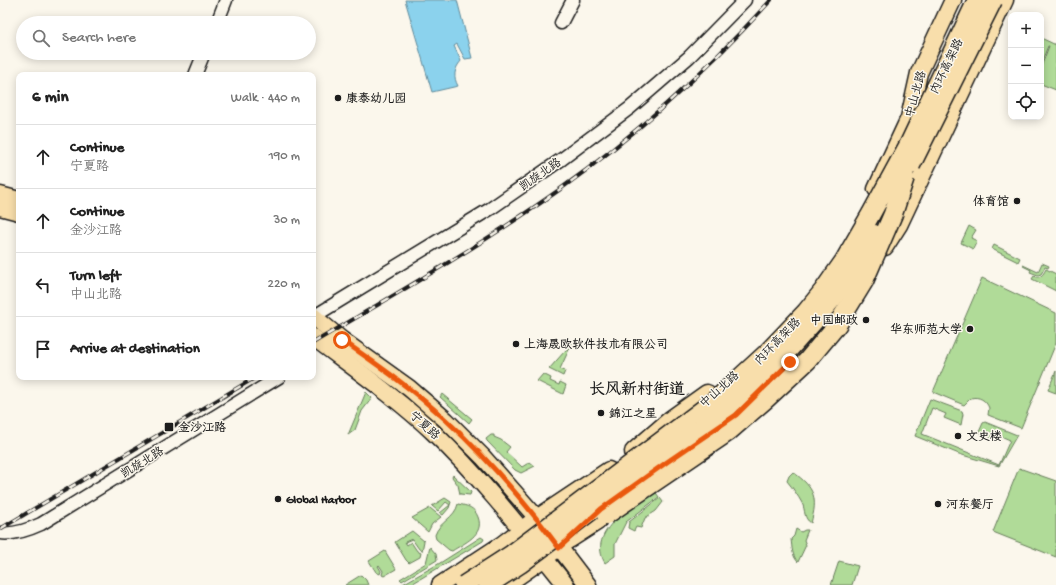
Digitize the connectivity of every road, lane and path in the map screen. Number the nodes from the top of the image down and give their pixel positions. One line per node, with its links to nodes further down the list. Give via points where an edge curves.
1 (226, 0): 9 (street)
2 (572, 0): 10 (street)
3 (745, 0): 19 (street, 凯旋北路, via 689,56 630,108 562,159 490,210)
4 (953, 0): 13 (main road, 中山北路, via 919,74)
5 (964, 0): 13 (main road)
6 (977, 0): 24 (highway, bridge, via 844,240 821,276 794,308 707,394 672,419); 31 (highway, 内环高架路, bridge, via 909,144 872,214 844,261 806,312 766,354 717,399 512,554)
7 (995, 0): 14 (highway, 内环高架路, bridge); 22 (main road, via 888,219 856,278 822,325)
8 (1005, 0): 22 (main road, via 899,224 859,294 823,343)
9 (220, 16)
10 (561, 23)
11 (201, 60): 12 (street)
12 (196, 72)
13 (909, 118): 24 (main road, 中山北路, via 867,208 818,288 790,321 712,397)
14 (905, 177): 28 (highway, bridge, via 893,214 864,281 837,324 807,361 728,432); 32 (highway, 内环高架路, bridge, via 855,268 815,320 776,364 727,409)
15 (0, 195): 16 (main road)
16 (16, 199)
17 (0, 206): 18 (main road)
18 (16, 211)
19 (316, 315)
20 (316, 319): 25 (main road, 宁夏路, via 409,388 446,420)
21 (316, 338): 26 (main road, 宁夏路, via 434,432)
22 (790, 362): 28 (main road, via 736,415 601,509)
23 (274, 380): 27 (street, 凯旋北路, via 41,524 28,530)
24 (634, 452): 25 (main road, 中山北路)
25 (537, 518): 26 (main road, 中山北路); 28 (main road)
26 (522, 529): 29 (main road); 30 (main road, 中山北路)
27 (0, 533)
28 (564, 544): 29 (main road); 35 (main road)
29 (544, 558): 33 (main road); 34 (main road)
30 (440, 585)
31 (464, 585)
32 (488, 585)
33 (506, 585)
34 (566, 585)
35 (588, 585)

